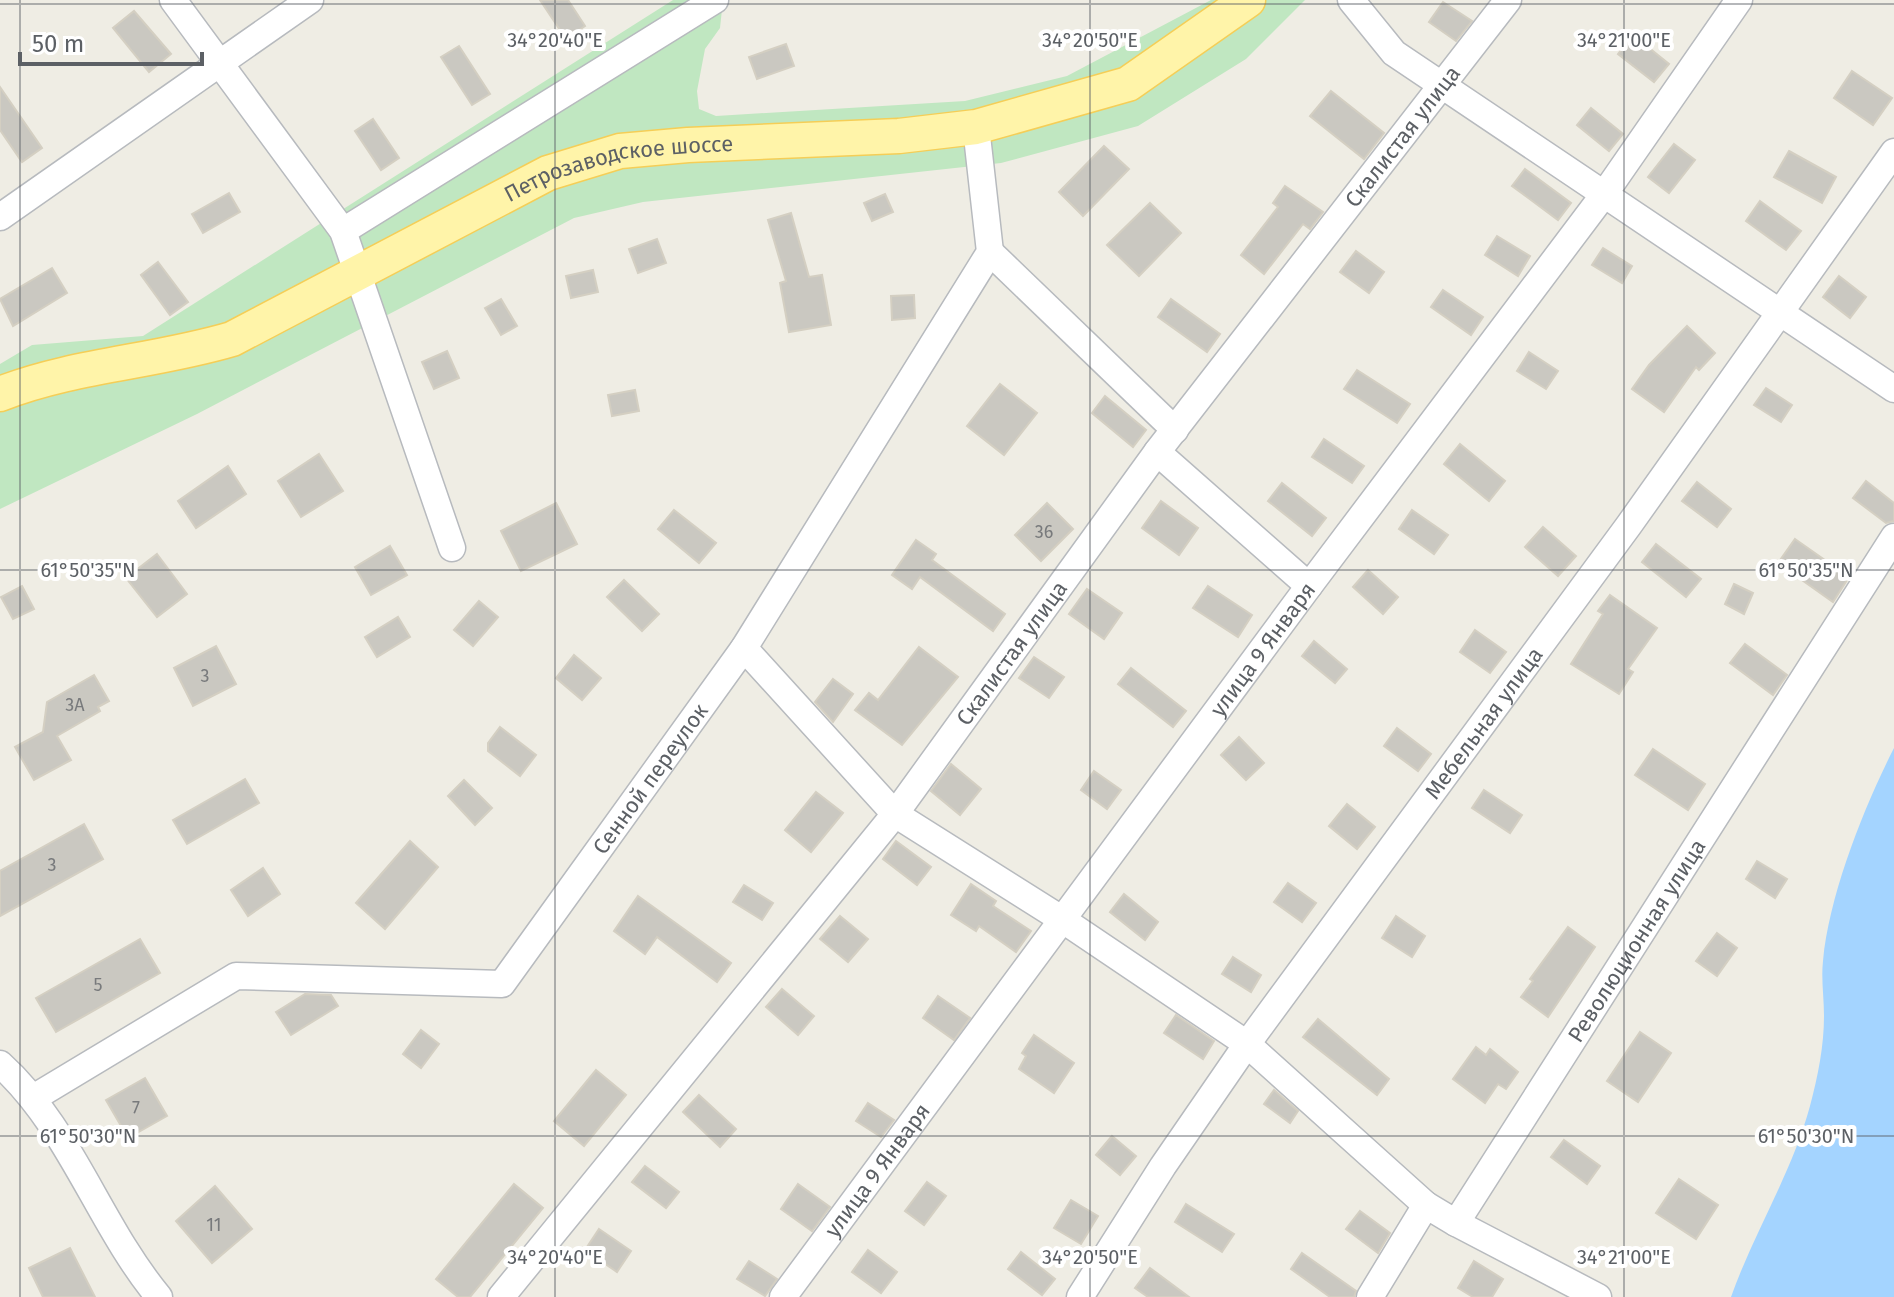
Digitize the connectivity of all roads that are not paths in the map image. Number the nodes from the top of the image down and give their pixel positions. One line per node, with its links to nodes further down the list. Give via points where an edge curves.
1 (173, 0): 8 (street)
2 (310, 0): 8 (street)
3 (715, 0): 14 (street)
4 (1248, 0): 10 (main road, Петрозаводское шоссе, via 1128,84)
5 (1351, 0): 9 (street, via 1394,53)
6 (1508, 0): 9 (street, Скалистая улица)
7 (1739, 0): 12 (street, улица 9 Января)
8 (221, 64): 13 (street); 14 (street)
9 (1445, 84): 12 (street); 20 (street, Скалистая улица)
10 (976, 127): 15 (street); 16 (main road, Петрозаводское шоссе, via 620,151 548,173)
11 (1894, 152): 17 (street, Мебельная улица)
12 (1605, 193): 17 (street); 24 (street, улица 9 Января)
13 (0, 217)
14 (343, 231): 16 (street)
15 (990, 252): 20 (street); 25 (street, Сенной переулок)
16 (359, 274): 19 (main road, Петрозаводское шоссе, via 232,339 178,355 39,379); 23 (street)
17 (1781, 312): 18 (street); 28 (street, Мебельная улица)
18 (1894, 389)
19 (0, 394)
20 (1175, 430): 21 (street, Скалистая улица)
21 (1157, 452): 24 (street); 26 (street, Скалистая улица)
22 (1894, 537): 31 (street, Революционная улица)
23 (452, 548)
24 (1309, 586): 27 (street, улица 9 Января)
25 (744, 648): 26 (street); 29 (street, Сенной переулок, via 502,984 236,976)
26 (895, 814): 27 (street); 33 (street, Скалистая улица)
27 (1063, 920): 28 (street); 34 (street, улица 9 Января)
28 (1247, 1044): 30 (street); 35 (street, Мебельная улица)
29 (13, 1083): 32 (street)
30 (1426, 1205): 31 (street); 36 (street)
31 (1456, 1223): 37 (street)
32 (159, 1297)
33 (501, 1297)
34 (783, 1297)
35 (1080, 1297)
36 (1370, 1297)
37 (1598, 1297)

